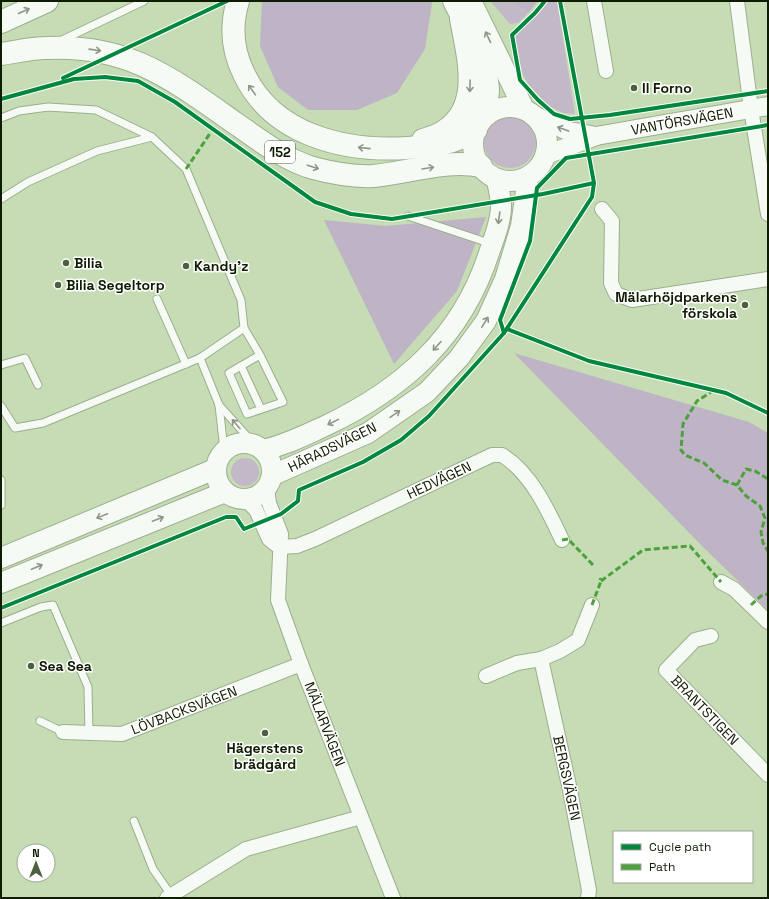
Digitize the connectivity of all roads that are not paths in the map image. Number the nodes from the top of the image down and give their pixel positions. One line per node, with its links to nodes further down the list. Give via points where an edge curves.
1 (47, 1): 7 (highway, one-way to 1)
2 (144, 1): 8 (lane)
3 (238, 1): 17 (highway, one-way to 3, via 345,146 315,137 288,124 262,104 248,84 236,59 232,34)
4 (594, 1): 10 (street)
5 (462, 7): 12 (main road, one-way to 5); 14 (main road, via 489,89 488,100); 17 (highway, one-way to 17, via 470,95 459,118 443,132)
6 (736, 10): 11 (street)
7 (1, 22)
8 (45, 48): 9 (highway, 152); 19 (highway, 152, one-way to 19, via 80,48 114,53 153,68 272,148 312,168 352,176 371,176 466,163)
9 (1, 54)
10 (606, 71)
11 (760, 108): 15 (street, VANTÖRSVÄGEN); 24 (street)
12 (528, 112): 14 (main road, via 505,107 492,112); 15 (street, VANTÖRSVÄGEN, one-way to 12, via 564,130); 18 (main road, via 543,125 548,141)
13 (1, 116): 16 (lane, via 48,107 96,110)
14 (478, 126): 17 (highway, via 460,140 440,146); 19 (main road, via 473,140)
15 (596, 136): 18 (street, VANTÖRSVÄGEN)
16 (152, 137): 22 (lane, via 97,151 28,182); 29 (lane, via 186,169 242,300)
17 (403, 148)
18 (546, 155): 20 (main road, via 540,167)
19 (480, 166): 21 (main road)
20 (528, 177): 21 (main road, via 510,182); 43 (main road, HÄRADSVÄGEN, one-way to 20, via 368,433 427,392 459,358 486,321 505,279 521,226)
21 (497, 179): 26 (main road, HÄRADSVÄGEN, one-way to 26, via 501,206)
22 (1, 200)
23 (602, 209): 27 (street, via 612,221 611,283 616,294 632,300)
24 (768, 214)
25 (408, 216): 26 (lane)
26 (492, 244): 39 (main road, HÄRADSVÄGEN, one-way to 39, via 484,268 462,312 440,343 414,371 356,411 285,445)
27 (768, 279)
28 (157, 299): 32 (lane)
29 (244, 328): 30 (lane); 31 (lane)
30 (260, 355): 34 (lane); 38 (lane, via 283,402)
31 (200, 358): 32 (lane); 36 (lane)
32 (186, 364): 37 (lane, via 43,422 15,428)
33 (1, 365): 35 (lane, via 25,358)
34 (241, 366): 38 (lane); 38 (lane, via 229,374 247,414)
35 (38, 385)
36 (219, 405): 39 (lane, one-way to 36); 40 (lane)
37 (1, 406)
38 (261, 410)
39 (259, 447): 40 (main road, via 237,443); 43 (main road, via 270,459)
40 (224, 450): 41 (main road, via 218,459)
41 (216, 470): 44 (main road, via 217,481); 49 (main road, one-way to 49)
42 (1, 480): 46 (lane)
43 (270, 482): 45 (main road, via 254,498); 48 (street, MÄLARVÄGEN, via 269,503 281,534)
44 (225, 492): 45 (main road, via 233,498); 50 (main road, one-way to 44)
45 (246, 500): 48 (street, via 256,510 269,539)
46 (1, 505)
47 (562, 540): 48 (street, HEDVÄGEN, via 548,508 520,471 502,455 492,455 315,539 297,546)
48 (279, 547): 57 (street, MÄLARVÄGEN, via 278,600)
49 (1, 558)
50 (1, 582)
51 (721, 582): 53 (street, via 734,589)
52 (592, 605): 56 (street, via 578,640)
53 (768, 622)
54 (1, 623): 61 (lane, via 41,607 53,605 88,687)
55 (711, 636): 62 (street, BRANTSTIGEN, via 695,640 666,670)
56 (541, 659): 58 (street, via 518,663); 67 (street, BERGSVÄGEN, via 570,790)
57 (301, 664): 61 (street, LÖVBACKSVÄGEN, via 122,734); 63 (street, MÄLARVÄGEN)
58 (486, 676)
59 (40, 721): 60 (lane)
60 (63, 732): 61 (street, LÖVBACKSVÄGEN)
61 (89, 733)
62 (768, 775)
63 (360, 817): 65 (street, via 246,849); 66 (street, MÄLARVÄGEN)
64 (134, 821): 65 (lane, via 153,869)
65 (169, 897)
66 (393, 898)
67 (588, 898)

